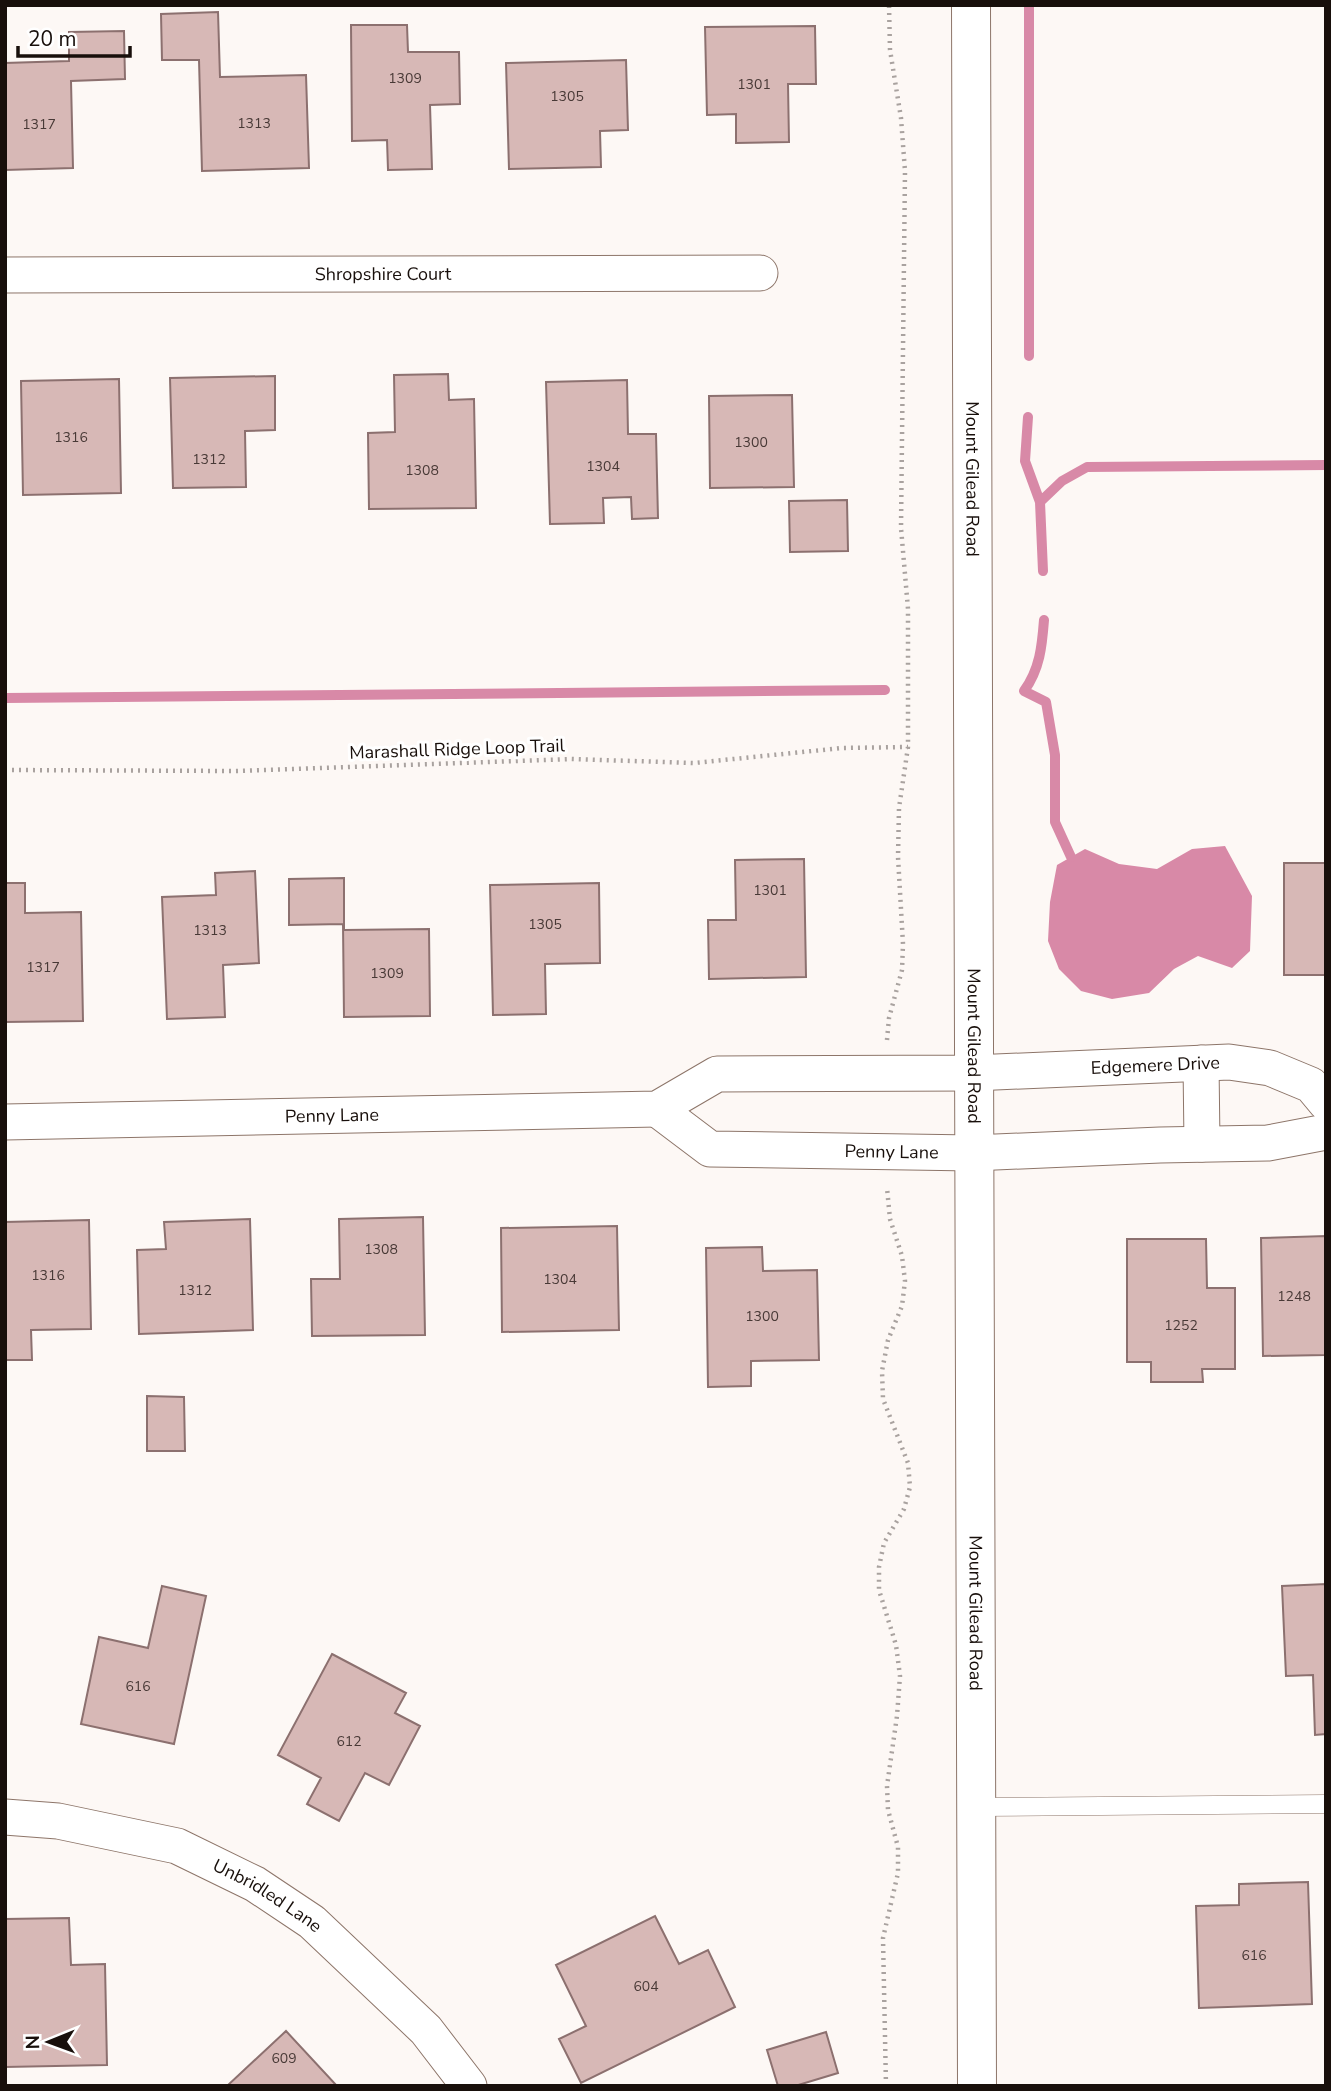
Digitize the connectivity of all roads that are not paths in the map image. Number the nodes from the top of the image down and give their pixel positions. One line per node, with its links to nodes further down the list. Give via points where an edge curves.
1 (971, 5): 5 (street, Mount Gilead Road)
2 (760, 273): 3 (street, Shropshire Court)
3 (5, 275)
4 (1201, 1063): 5 (street, Edgemere Drive); 6 (street, Edgemere Drive, via 1269,1068 1311,1085); 10 (street)
5 (973, 1073): 7 (street, Penny Lane, via 717,1074); 11 (street, Mount Gilead Road)
6 (1326, 1103)
7 (657, 1109): 8 (street, Penny Lane); 11 (street, Penny Lane, via 710,1149)
8 (5, 1122)
9 (1326, 1132): 10 (street, via 1268,1143)
10 (1202, 1144): 11 (street)
11 (973, 1153): 13 (street, Mount Gilead Road)
12 (1326, 1804): 13 (lane)
13 (976, 1807): 16 (street, Mount Gilead Road)
14 (5, 1816): 15 (street, Unbridled Lane, via 58,1821 177,1846 254,1884 312,1922 426,2030)
15 (469, 2086)
16 (978, 2086)

